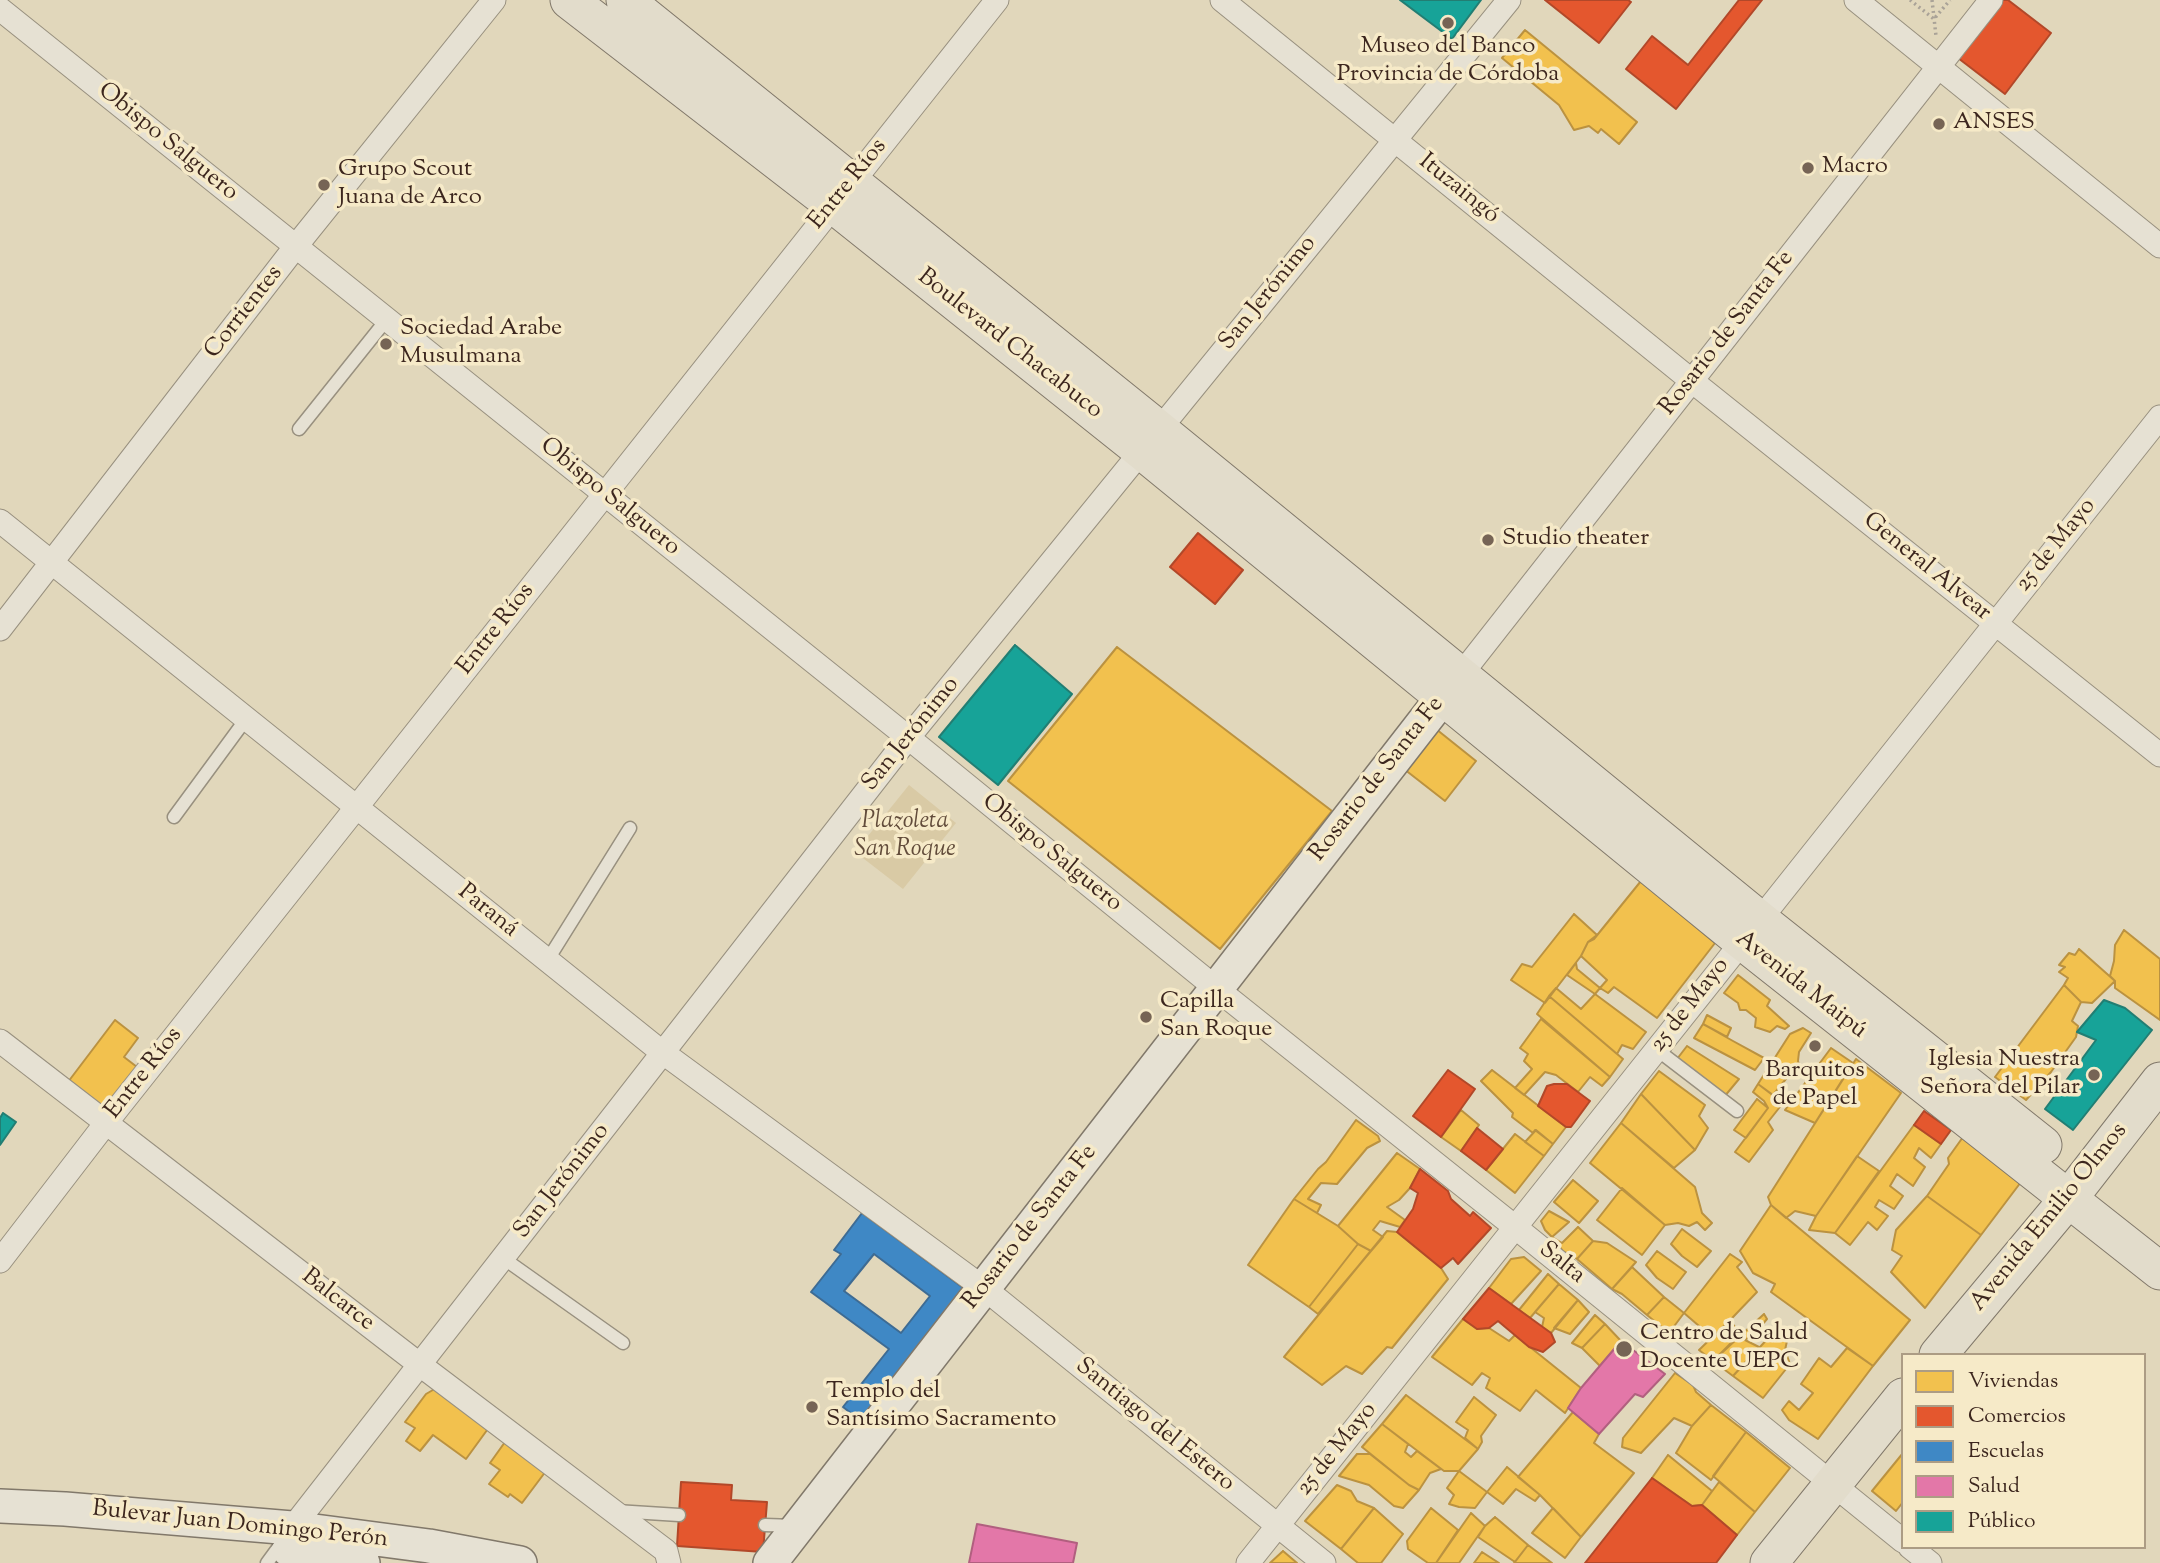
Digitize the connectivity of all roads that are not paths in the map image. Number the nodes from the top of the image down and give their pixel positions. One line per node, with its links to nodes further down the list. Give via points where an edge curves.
1 (494, 0): 13 (street, Corrientes)
2 (569, 0): 12 (main road, Boulevard Chacabuco)
3 (625, 0): 12 (main road, Boulevard Chacabuco)
4 (997, 0): 12 (street, Entre Ríos)
5 (1222, 0): 11 (street, Ituzaingó)
6 (1509, 0): 11 (street, San Jerónimo)
7 (1856, 0): 10 (street)
8 (1991, 0): 10 (street, Rosario de Santa Fe)
9 (0, 9): 13 (street, Obispo Salguero)
10 (1939, 66): 14 (street); 16 (street, Rosario de Santa Fe)
11 (1396, 139): 16 (street, Ituzaingó); 19 (street, San Jerónimo)
12 (843, 194): 19 (main road, Boulevard Chacabuco); 20 (street, Entre Ríos)
13 (296, 246): 15 (street, Obispo Salguero); 22 (street, Corrientes)
14 (2160, 246)
15 (387, 319): 18 (lane); 20 (street, Obispo Salguero)
16 (1692, 381): 23 (street, General Alvear); 25 (street, Rosario de Santa Fe)
17 (2160, 417): 23 (street, 25 de Mayo)
18 (299, 429)
19 (1150, 440): 25 (main road, Boulevard Chacabuco); 27 (street, San Jerónimo)
20 (605, 494): 27 (street, Obispo Salguero); 29 (street, Entre Ríos)
21 (0, 521): 22 (street, Paraná)
22 (52, 562): 24 (street, Corrientes); 26 (street, Paraná)
23 (1996, 623): 28 (street, General Alvear); 32 (street, 25 de Mayo)
24 (0, 629)
25 (1452, 686): 32 (main road, Avenida Maipú); 34 (street, Rosario de Santa Fe)
26 (246, 719): 29 (street, Paraná); 30 (lane)
27 (908, 738): 34 (street, Obispo Salguero); 37 (street, San Jerónimo)
28 (2160, 755)
29 (356, 808): 33 (street, Paraná); 40 (street, Entre Ríos)
30 (174, 817)
31 (630, 828): 33 (lane)
32 (1751, 930): 36 (street, 25 de Mayo); 41 (main road, Avenida Maipú)
33 (547, 961): 37 (street, Paraná)
34 (1216, 989): 42 (street, Salta); 47 (street, Rosario de Santa Fe)
35 (0, 1041): 40 (street, Balcarce)
36 (1656, 1049): 39 (lane); 42 (street, 25 de Mayo)
37 (663, 1053): 44 (street, San Jerónimo); 47 (street, Paraná)
38 (2160, 1081): 41 (main road, Avenida Emilio Olmos)
39 (1737, 1111)
40 (106, 1123): 45 (street, Entre Ríos); 50 (street, Balcarce)
41 (2076, 1188): 43 (main road, Avenida Maipú); 46 (main road, Avenida Maipú); 49 (main road, Avenida Emilio Olmos)
42 (1516, 1227): 52 (street, Salta); 57 (street, 25 de Mayo)
43 (2160, 1240)
44 (503, 1258): 48 (lane); 50 (street, San Jerónimo)
45 (0, 1261)
46 (2160, 1270)
47 (985, 1289): 57 (street, Santiago del Estero); 59 (street, Rosario de Santa Fe)
48 (623, 1343)
49 (1940, 1353)
50 (420, 1365): 54 (street, Balcarce); 61 (street, San Jerónimo)
51 (1899, 1408): 52 (main road)
52 (1832, 1483): 60 (street, Salta); 69 (main road)
53 (0, 1506): 61 (street, Bulevar Juan Domingo Perón, via 65,1509)
54 (612, 1510): 55 (lane); 65 (street, Balcarce, via 666,1551)
55 (679, 1515)
56 (765, 1525): 59 (lane)
57 (1278, 1525): 67 (street, 25 de Mayo); 68 (street, Santiago del Estero)
58 (0, 1526): 61 (street, Bulevar Juan Domingo Perón)
59 (799, 1526): 66 (street, Rosario de Santa Fe)
60 (1901, 1539)
61 (279, 1546): 63 (street, Bulevar Juan Domingo Perón); 64 (street, Bulevar Juan Domingo Perón, via 429,1546)
62 (1912, 1549): 70 (street)
63 (363, 1563)
64 (520, 1563)
65 (669, 1563)
66 (769, 1563)
67 (1248, 1563)
68 (1324, 1563)
69 (1769, 1563)
70 (1930, 1563)

